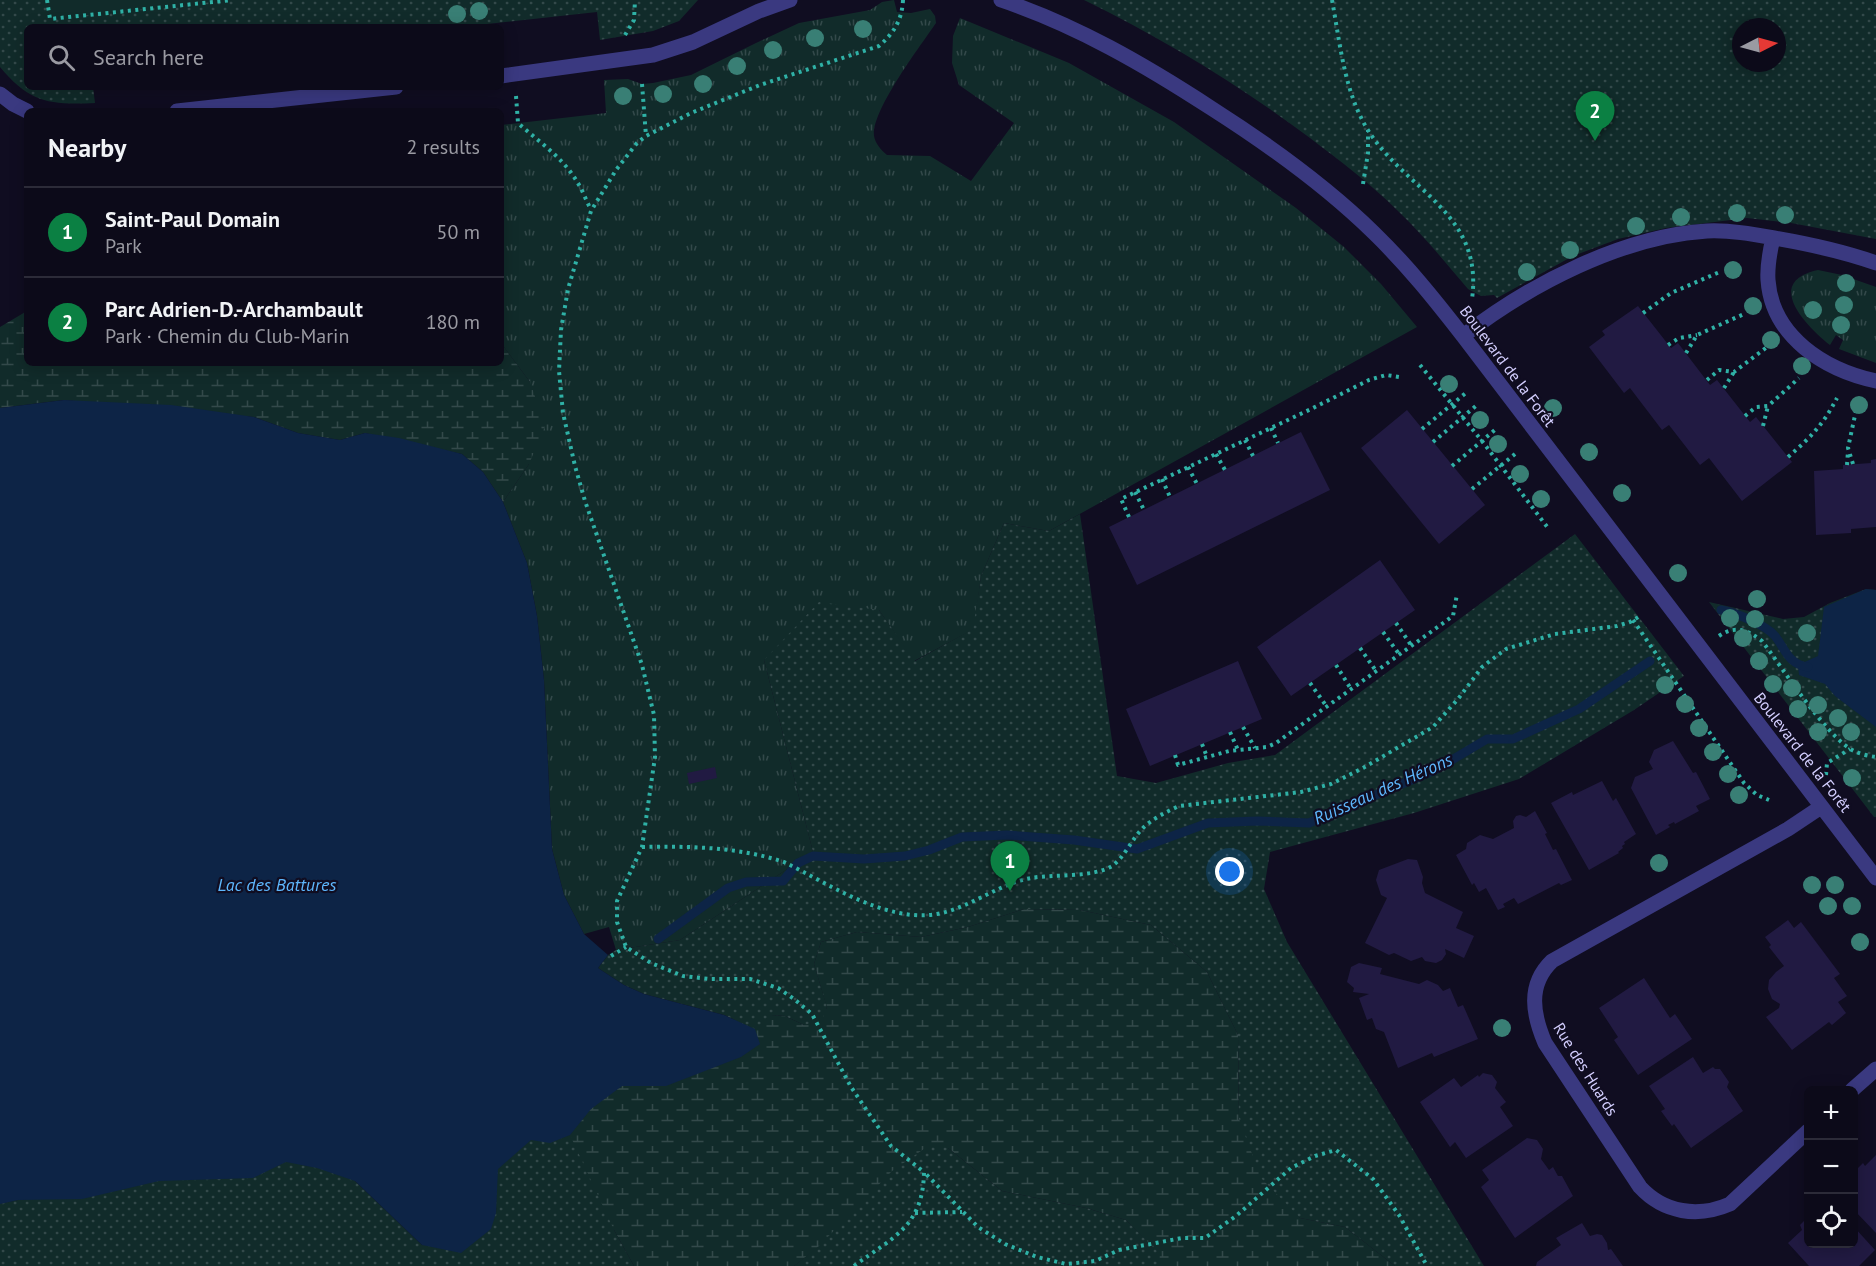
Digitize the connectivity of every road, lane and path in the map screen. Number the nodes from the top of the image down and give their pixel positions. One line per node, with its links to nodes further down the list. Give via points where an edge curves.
1 (48, 0): 2 (path, via 50,19)
2 (232, 0)
3 (635, 0): 8 (path, via 634,20)
4 (790, 0): 9 (street, via 653,55)
5 (903, 0): 16 (path, via 899,22 879,46 760,85)
6 (1001, 0): 26 (street, Boulevard de la Forêt, via 1048,18 1137,62 1284,158 1373,232)
7 (1332, 0): 15 (path, via 1348,82)
8 (618, 41)
9 (507, 75): 18 (path, via 518,123 569,171)
10 (642, 84): 16 (path)
11 (369, 90): 13 (street)
12 (0, 94): 14 (street)
13 (204, 108)
14 (24, 110)
15 (1368, 129): 17 (path); 22 (path, via 1397,165 1448,213 1465,237 1475,280)
16 (646, 136): 18 (path, via 627,154)
17 (1363, 184)
18 (591, 211): 98 (path, via 568,289 559,371 574,466 642,665 654,715 654,766)
19 (1773, 238): 20 (street); 26 (street, via 1704,231 1629,247 1545,282); 35 (street, via 1768,279 1783,325 1817,358 1839,370)
20 (1876, 262)
21 (1722, 271): 23 (path, via 1671,293)
22 (1472, 298)
23 (1643, 313)
24 (1744, 314): 25 (path)
25 (1697, 335): 27 (path, via 1679,338); 29 (path)
26 (1463, 336): 97 (street, Boulevard de la Forêt)
27 (1668, 345)
28 (1767, 347): 31 (path)
29 (1686, 353)
30 (1420, 365): 39 (path)
31 (1734, 372): 34 (path, via 1719,370); 36 (path)
32 (1399, 377): 46 (path, via 1386,375 1369,380)
33 (1799, 378): 41 (path)
34 (1707, 380)
35 (1876, 381)
36 (1724, 388)
37 (1467, 392): 39 (path)
38 (1837, 398): 57 (path, via 1826,419)
39 (1452, 405): 44 (path); 47 (path)
40 (1477, 405): 44 (path)
41 (1768, 406): 43 (path, via 1756,407); 45 (path)
42 (1857, 406): 53 (path)
43 (1745, 416)
44 (1462, 418): 50 (path); 51 (path)
45 (1763, 426)
46 (1271, 428): 49 (path); 52 (path)
47 (1422, 429)
48 (1496, 429): 50 (path)
49 (1245, 440): 54 (path); 56 (path)
50 (1482, 441): 59 (path); 60 (path)
51 (1434, 442)
52 (1278, 444)
53 (1848, 448): 58 (path); 61 (path)
54 (1216, 454): 62 (path); 63 (path)
55 (1515, 454): 60 (path)
56 (1253, 456)
57 (1788, 457)
58 (1853, 464)
59 (1452, 465)
60 (1501, 465): 66 (path); 71 (path)
61 (1847, 465)
62 (1188, 467): 64 (path); 65 (path)
63 (1225, 470)
64 (1162, 479): 67 (path); 68 (path)
65 (1197, 484)
66 (1472, 489)
67 (1135, 492): 69 (path); 70 (path, via 1121,499)
68 (1170, 497)
69 (1144, 510)
70 (1129, 517)
71 (1548, 528)
72 (1457, 594): 78 (path, via 1453,616)
73 (1640, 616): 74 (path)
74 (1633, 620): 96 (path, via 1740,777 1757,795); 98 (path, via 1617,626 1555,634 1506,649 1482,667 1433,726 1330,784 1301,792 1179,806 1144,827 1112,866 1029,878 938,914 908,915 882,909 768,857 738,851)
75 (1396, 622): 78 (path)
76 (1726, 631): 90 (path, via 1743,630 1762,641 1824,724)
77 (1383, 632): 80 (path)
78 (1412, 645): 80 (path)
79 (1360, 648): 82 (path)
80 (1400, 654): 82 (path)
81 (1336, 665): 84 (path)
82 (1376, 671): 84 (path)
83 (1310, 683): 85 (path)
84 (1351, 689): 85 (path)
85 (1327, 706): 89 (path, via 1276,743)
86 (1244, 726): 89 (path)
87 (1230, 732): 91 (path)
88 (1202, 744): 93 (path)
89 (1255, 748): 91 (path)
90 (1850, 748): 94 (path); 95 (path)
91 (1238, 750): 93 (path)
92 (1175, 755): 93 (path, via 1178,765)
93 (1208, 757)
94 (1876, 757)
95 (1827, 763)
96 (1769, 800)
97 (1821, 807): 99 (street, Boulevard de la Forêt); 104 (street, Rue des Huards, via 1552,962 1537,980 1535,996 1538,1027 1545,1043 1640,1187 1664,1205 1698,1213 1730,1204)
98 (642, 848): 100 (path, via 617,901 617,922)
99 (1876, 878)
100 (626, 947): 101 (path); 105 (path, via 683,976 750,978 778,988 812,1014 851,1087 891,1146)
101 (610, 956)
102 (1876, 1069): 103 (street)
103 (1857, 1086)
104 (1804, 1136)
105 (924, 1172): 106 (path); 107 (path, via 923,1192)
106 (963, 1212): 107 (path); 109 (path, via 1005,1244 1036,1257 1066,1263 1095,1261 1142,1245 1205,1238 1291,1168 1336,1150 1373,1179 1399,1215)
107 (915, 1213): 108 (path, via 901,1233)
108 (854, 1266)
109 (1427, 1266)

